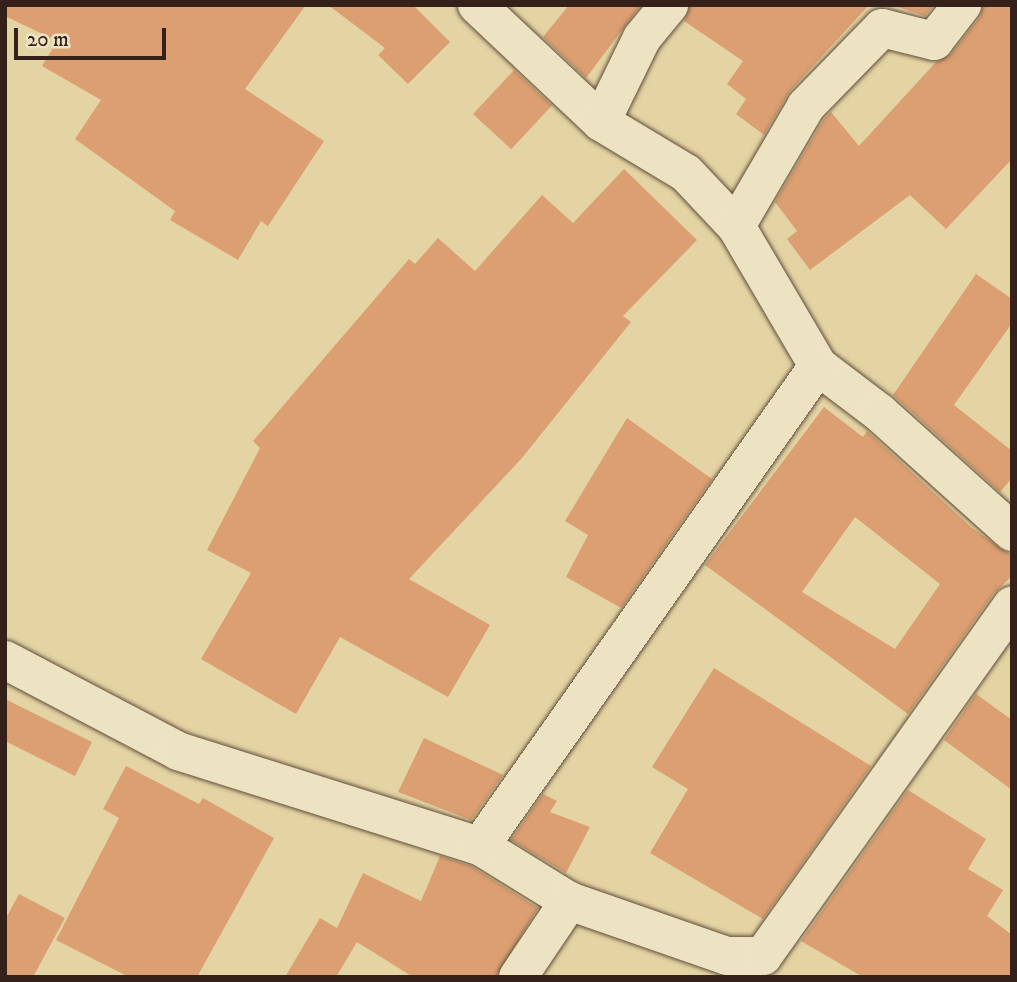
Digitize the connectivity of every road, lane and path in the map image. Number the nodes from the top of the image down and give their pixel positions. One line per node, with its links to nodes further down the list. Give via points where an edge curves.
1 (477, 5): 4 (street)
2 (669, 5): 4 (street, via 642,38)
3 (962, 5): 5 (street, via 934,41 881,29 806,106)
4 (601, 122): 5 (street, via 686,173)
5 (736, 226): 6 (street)
6 (818, 366): 7 (street, via 880,413); 10 (street)
7 (1012, 532)
8 (1012, 606): 11 (street, via 763,956 727,956)
9 (5, 660): 10 (street, via 178,751)
10 (480, 846): 11 (street)
11 (569, 901): 12 (street)
12 (518, 977)

